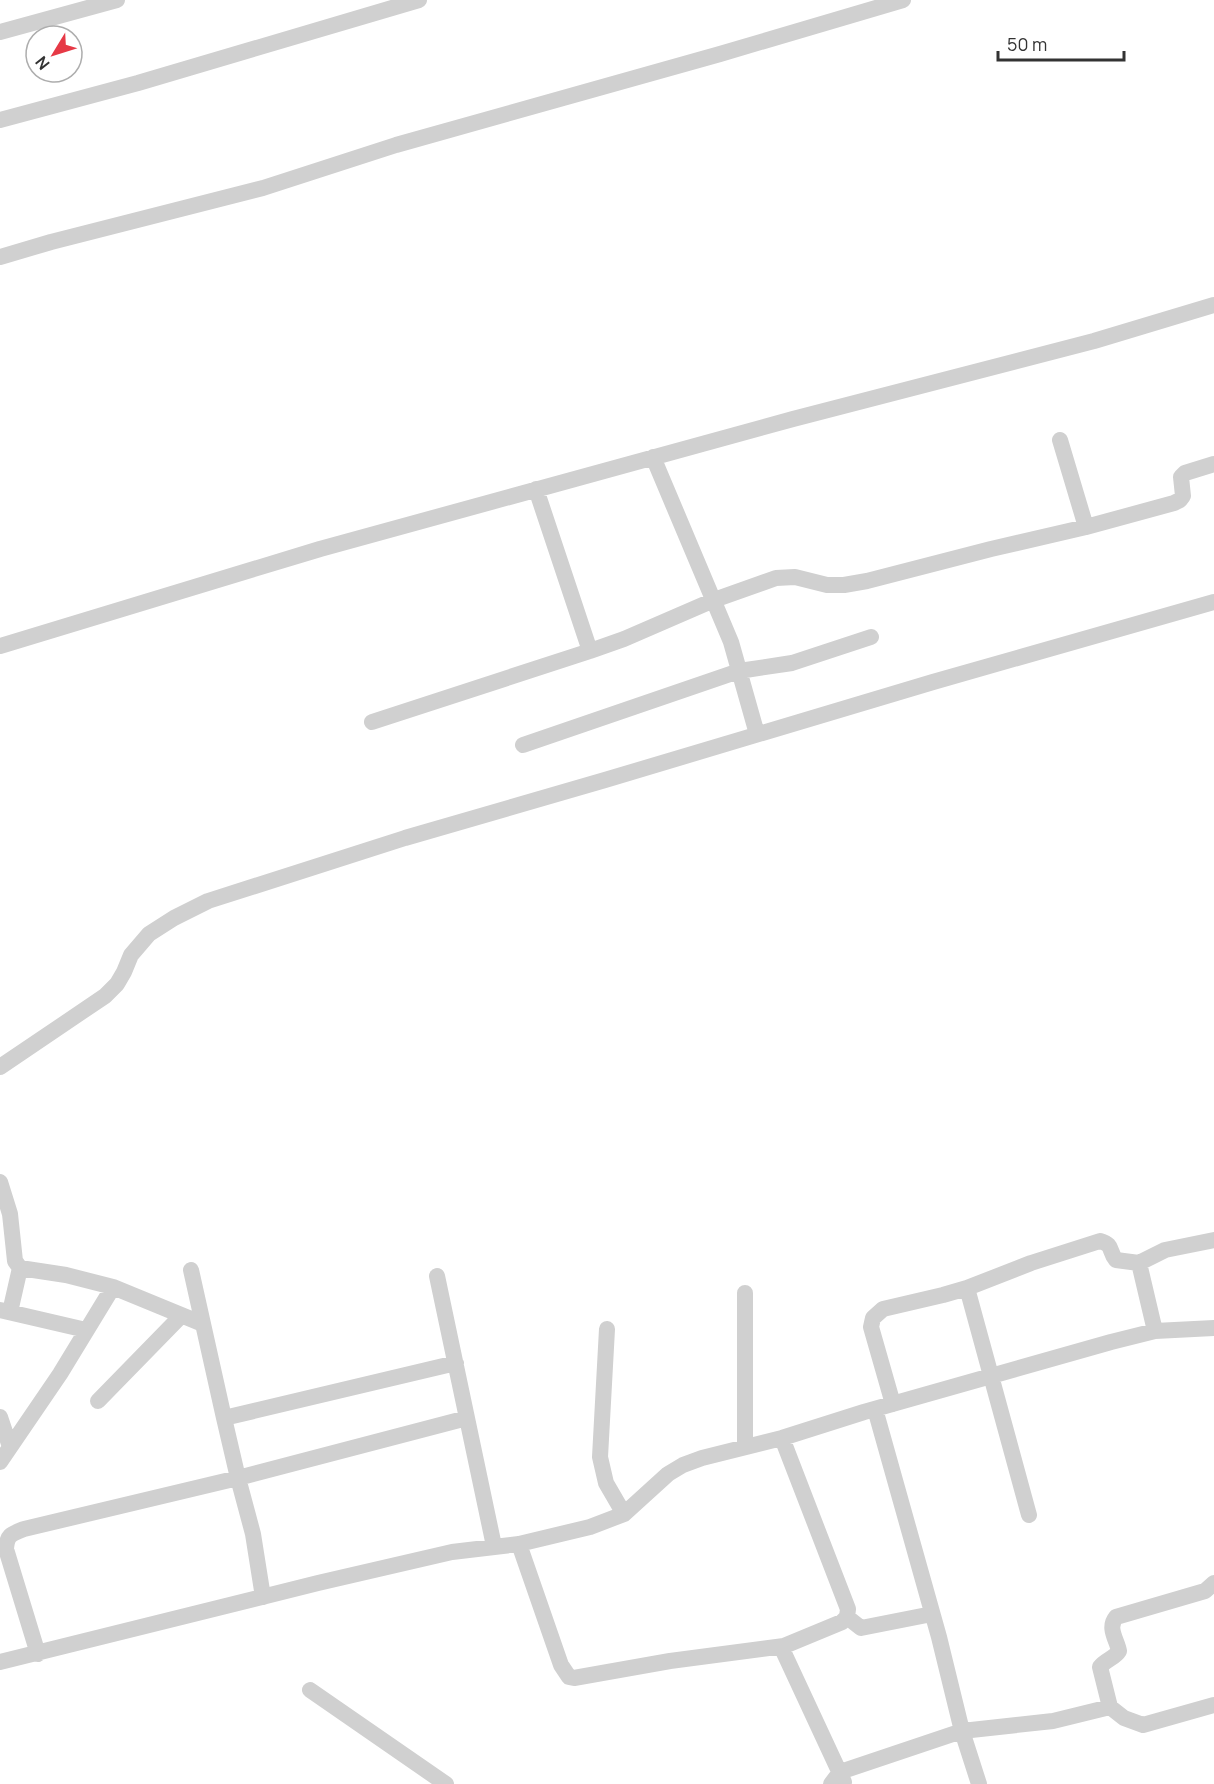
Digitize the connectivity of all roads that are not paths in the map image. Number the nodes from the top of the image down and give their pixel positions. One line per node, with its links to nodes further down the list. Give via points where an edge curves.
1 (117, 0): 4 (street)
2 (419, 0): 5 (street)
3 (903, 0): 6 (street, via 396,145 262,188)
4 (0, 32)
5 (0, 120)
6 (0, 257)
7 (1214, 305): 9 (street, via 1094,341)
8 (1060, 440): 12 (street)
9 (653, 457): 11 (street); 13 (street)
10 (1214, 464): 12 (street, via 1181,477 1180,500)
11 (536, 489): 16 (street, via 320,549); 17 (street)
12 (1086, 527): 13 (street, via 867,581 827,585 795,577 776,579)
13 (714, 600): 17 (street); 18 (street)
14 (1214, 602): 20 (street)
15 (871, 637): 18 (street, via 792,663)
16 (0, 646)
17 (590, 651): 19 (street)
18 (739, 671): 20 (street); 21 (street)
19 (372, 722)
20 (756, 734): 22 (street, via 208,901 149,934 105,996)
21 (523, 744)
22 (0, 1067)
23 (0, 1182): 26 (street, via 10,1214 15,1261)
24 (1214, 1240): 25 (street, via 1165,1250)
25 (1138, 1263): 30 (street, via 1116,1260 1110,1246 1100,1241); 38 (street)
26 (20, 1268): 29 (street); 32 (street)
27 (191, 1270): 34 (street)
28 (437, 1276): 39 (street)
29 (112, 1287): 33 (street); 37 (street)
30 (967, 1288): 40 (street); 42 (street, via 883,1309 873,1318 871,1327)
31 (745, 1293): 49 (street)
32 (5, 1311): 37 (street)
33 (181, 1316): 34 (street); 41 (street)
34 (203, 1324): 45 (street)
35 (1214, 1328): 38 (street)
36 (607, 1329): 52 (street, via 600,1457 606,1483)
37 (86, 1330): 48 (street)
38 (1155, 1331): 40 (street)
39 (456, 1363): 45 (street); 46 (street)
40 (992, 1376): 42 (street); 53 (street)
41 (98, 1401)
42 (892, 1404): 43 (street)
43 (875, 1409): 47 (street); 58 (street)
44 (0, 1418): 48 (street)
45 (224, 1418): 51 (street)
46 (467, 1418): 51 (street); 55 (street)
47 (782, 1438): 49 (street); 59 (street, via 844,1596)
48 (10, 1447): 50 (street)
49 (745, 1448): 52 (street, via 683,1465)
50 (0, 1462)
51 (238, 1478): 57 (street, via 253,1534); 61 (street, via 13,1533 6,1549)
52 (624, 1514): 54 (street, via 590,1527)
53 (1029, 1515)
54 (519, 1544): 55 (street); 60 (street, via 561,1665 569,1677)
55 (494, 1546): 57 (street, via 452,1552)
56 (1214, 1583): 65 (street, via 1205,1591 1116,1617 1112,1630 1119,1651 1101,1667)
57 (263, 1597): 61 (street)
58 (932, 1614): 59 (street, via 861,1628); 66 (street)
59 (847, 1617): 60 (street, via 842,1623)
60 (784, 1646): 67 (street)
61 (38, 1654): 62 (street)
62 (0, 1662)
63 (310, 1690): 68 (street)
64 (1214, 1705): 65 (street, via 1143,1725 1124,1719)
65 (1110, 1707): 66 (street, via 1053,1721)
66 (962, 1731): 67 (street); 69 (street)
67 (839, 1780)
68 (446, 1784)
69 (979, 1784)

